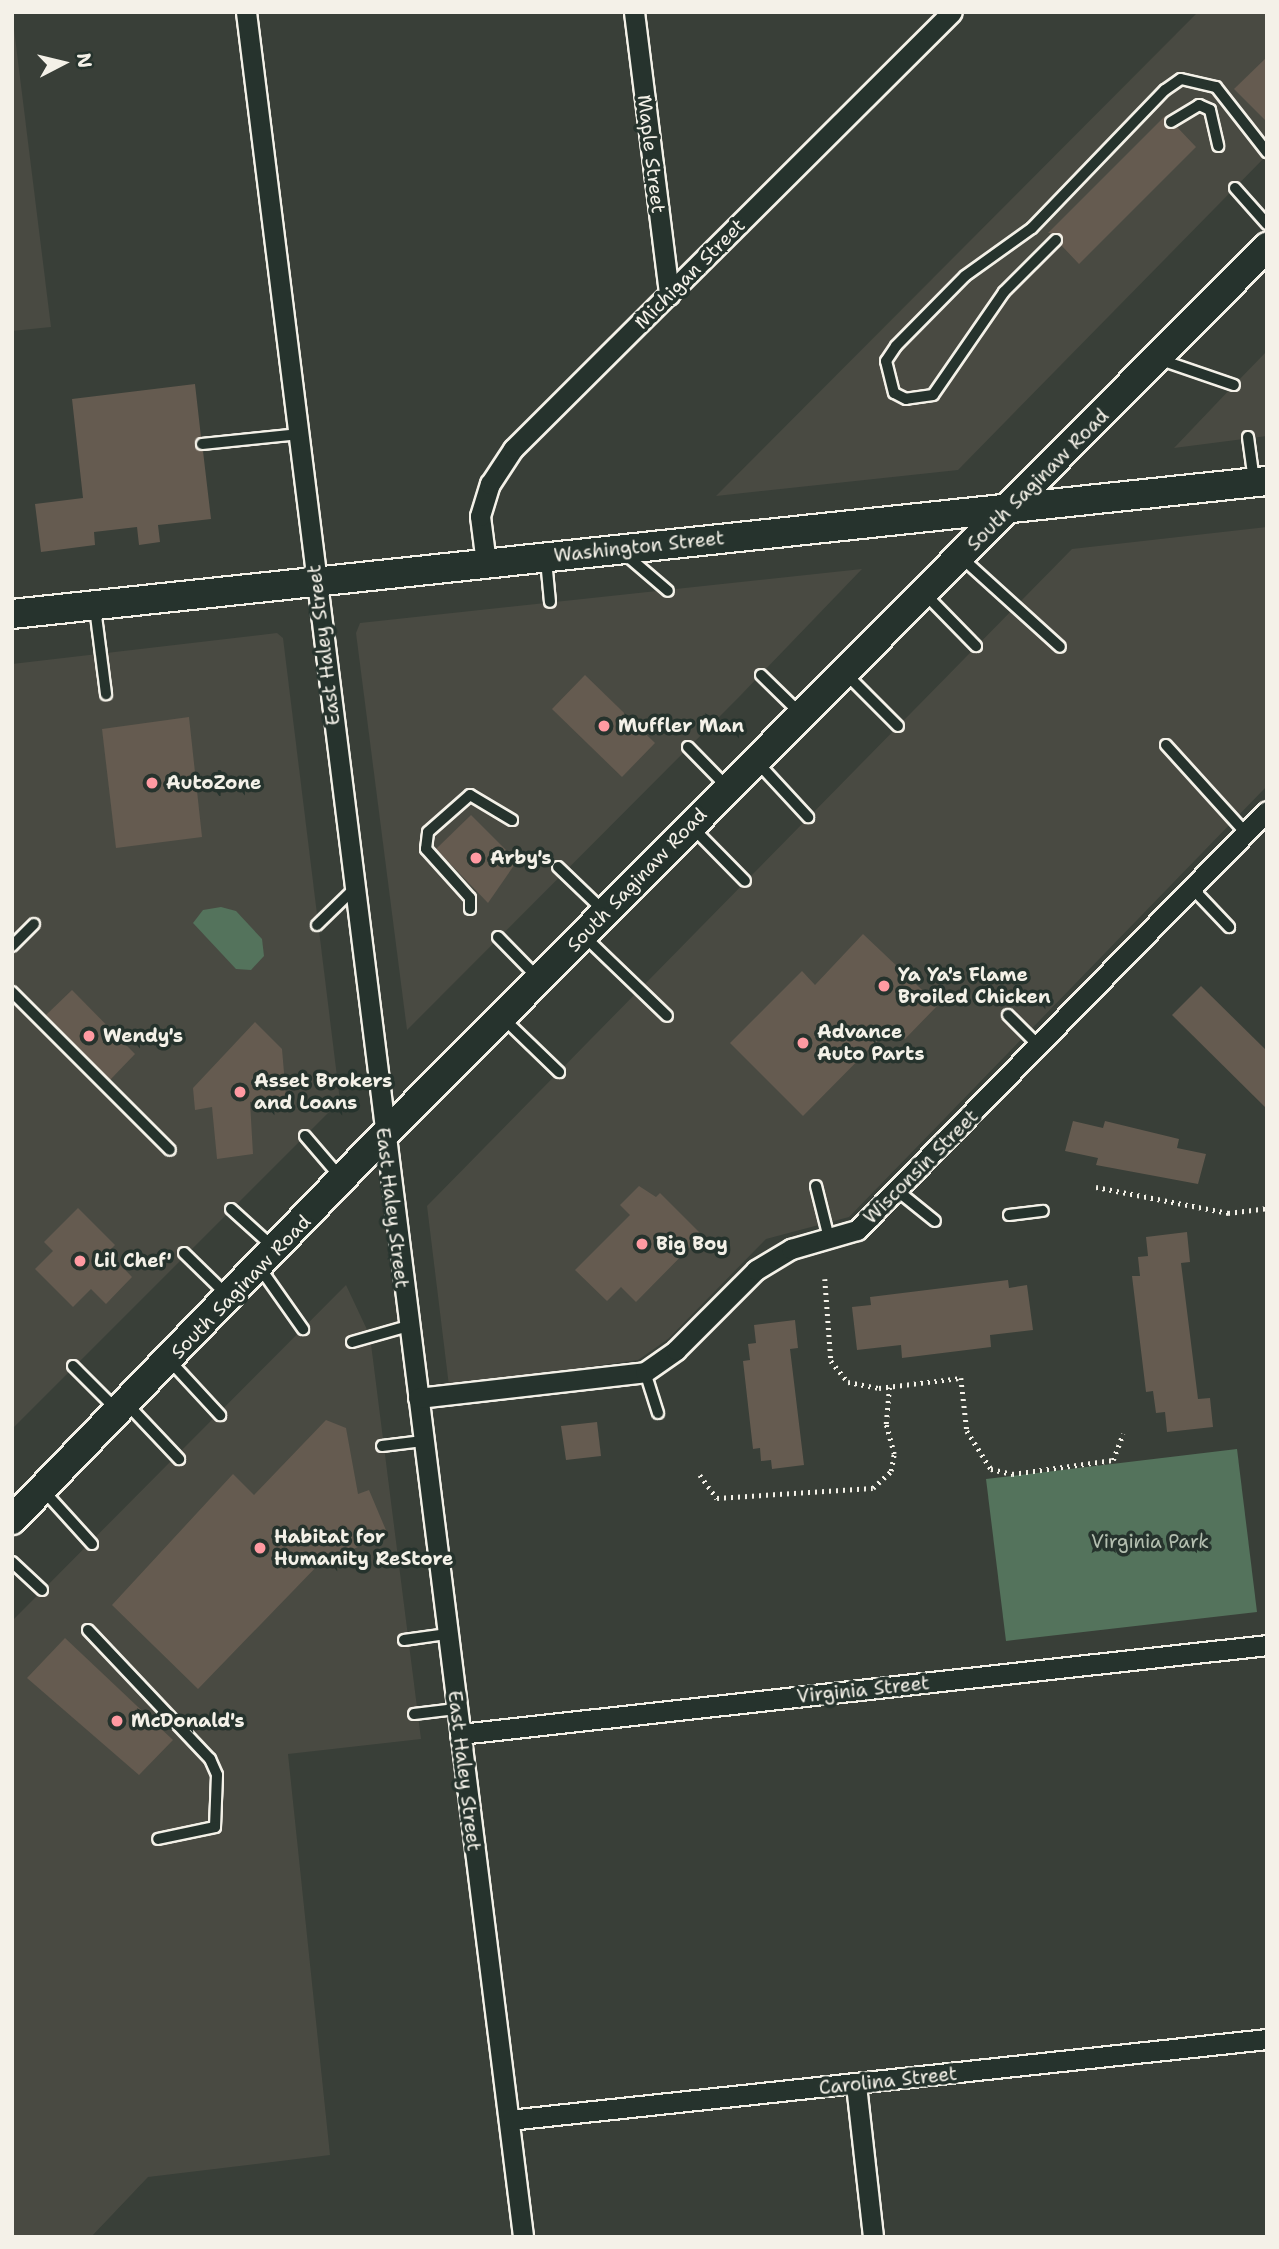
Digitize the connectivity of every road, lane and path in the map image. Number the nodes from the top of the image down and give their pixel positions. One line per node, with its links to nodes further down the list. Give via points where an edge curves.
1 (246, 12): 14 (street, East Haley Street)
2 (634, 12): 11 (street, Maple Street)
3 (952, 12): 11 (street, Michigan Street)
4 (1171, 122): 5 (lane, via 1199,105 1210,110)
5 (1218, 146)
6 (1267, 152): 9 (lane, via 1216,87 1181,79 1165,90 1032,228 965,276 896,346 886,361 894,393 906,399 933,395 1004,292)
7 (1235, 188): 8 (lane)
8 (1267, 224)
9 (1056, 240)
10 (1267, 248): 12 (main road, South Saginaw Road)
11 (669, 295): 22 (street, Michigan Street, via 513,449 490,484 480,516)
12 (1157, 359): 13 (lane); 18 (main road, South Saginaw Road)
13 (1234, 385)
14 (299, 434): 16 (lane); 23 (street, East Haley Street)
15 (1248, 436): 17 (lane)
16 (202, 444)
17 (1260, 481): 18 (main road, Washington Street)
18 (1013, 508): 19 (main road, Washington Street); 21 (main road, South Saginaw Road)
19 (619, 549): 20 (main road, Washington Street); 24 (lane)
20 (545, 556): 22 (main road, Washington Street); 26 (lane)
21 (962, 558): 25 (main road, South Saginaw Road); 30 (lane)
22 (486, 563): 23 (main road, Washington Street)
23 (317, 583): 27 (main road, Washington Street); 48 (street, East Haley Street)
24 (668, 591)
25 (925, 594): 29 (lane); 31 (main road, South Saginaw Road)
26 (550, 602)
27 (95, 606): 28 (main road, Washington Street); 33 (lane)
28 (12, 614)
29 (976, 646)
30 (1060, 647)
31 (844, 672): 34 (main road, South Saginaw Road); 35 (lane)
32 (761, 675): 34 (lane)
33 (106, 694)
34 (801, 715): 38 (main road, South Saginaw Road)
35 (898, 726)
36 (1166, 745): 44 (lane)
37 (688, 747): 39 (lane)
38 (755, 760): 39 (main road, South Saginaw Road); 41 (lane)
39 (727, 788): 43 (main road, South Saginaw Road)
40 (1267, 811): 44 (street, Wisconsin Street)
41 (808, 817)
42 (512, 820): 49 (lane, via 470,794 428,832 426,849 470,898)
43 (690, 825): 46 (lane); 50 (main road, South Saginaw Road)
44 (1245, 832): 47 (street, Wisconsin Street)
45 (558, 867): 50 (lane)
46 (745, 881)
47 (1192, 888): 53 (lane); 62 (street, Wisconsin Street)
48 (354, 889): 52 (lane); 65 (street, East Haley Street)
49 (470, 909)
50 (605, 913): 54 (main road, South Saginaw Road)
51 (34, 924): 56 (lane)
52 (317, 925)
53 (1229, 927)
54 (583, 935): 57 (main road, South Saginaw Road); 59 (lane)
55 (498, 937): 57 (lane)
56 (12, 946)
57 (540, 980): 61 (main road, South Saginaw Road)
58 (12, 992): 66 (lane)
59 (667, 1016)
60 (1008, 1016): 62 (lane)
61 (503, 1018): 63 (lane); 65 (main road, South Saginaw Road)
62 (1039, 1046): 70 (street, Wisconsin Street)
63 (559, 1072)
64 (305, 1136): 67 (lane)
65 (383, 1136): 67 (main road, South Saginaw Road); 81 (street, East Haley Street)
66 (170, 1150)
67 (342, 1181): 78 (main road, South Saginaw Road)
68 (816, 1186): 76 (lane)
69 (1096, 1187): 71 (path, via 1228,1213)
70 (899, 1192): 75 (lane); 76 (street, Wisconsin Street, via 858,1230)
71 (1267, 1208)
72 (231, 1209): 78 (lane)
73 (1043, 1211): 74 (lane)
74 (1009, 1215)
75 (934, 1221)
76 (830, 1238): 86 (street, Wisconsin Street, via 756,1270 676,1350)
77 (184, 1252): 80 (lane)
78 (269, 1259): 80 (main road, South Saginaw Road); 82 (lane)
79 (825, 1279): 87 (path, via 831,1361 848,1382)
80 (230, 1299): 84 (main road, South Saginaw Road)
81 (408, 1326): 83 (lane); 88 (street, East Haley Street)
82 (303, 1329)
83 (352, 1342)
84 (170, 1361): 89 (main road, South Saginaw Road); 91 (lane)
85 (74, 1366): 89 (lane)
86 (645, 1373): 88 (street); 90 (lane)
87 (889, 1387): 92 (path, via 961,1378 967,1431 991,1469 1012,1474 1113,1460); 96 (path, via 886,1424 894,1454 891,1471 873,1489 718,1497)
88 (418, 1398): 93 (street, East Haley Street)
89 (123, 1408): 95 (lane); 97 (main road, South Saginaw Road)
90 (658, 1413)
91 (220, 1415)
92 (1123, 1434)
93 (423, 1441): 94 (lane); 103 (street, East Haley Street)
94 (382, 1446)
95 (179, 1459)
96 (700, 1475)
97 (42, 1489): 98 (main road, South Saginaw Road); 99 (lane)
98 (12, 1520)
99 (92, 1544)
100 (12, 1562): 101 (lane)
101 (42, 1590)
102 (88, 1630): 109 (lane, via 210,1759 217,1775 215,1827)
103 (446, 1634): 104 (lane); 106 (street, East Haley Street)
104 (404, 1640)
105 (1267, 1645): 108 (street, Virginia Street)
106 (456, 1709): 107 (lane); 108 (street, East Haley Street)
107 (414, 1714)
108 (460, 1734): 112 (street, East Haley Street)
109 (158, 1839)
110 (1267, 2039): 111 (street, Carolina Street)
111 (856, 2085): 112 (street, Carolina Street); 114 (street)
112 (509, 2120): 113 (street, East Haley Street)
113 (519, 2236)
114 (873, 2237)

